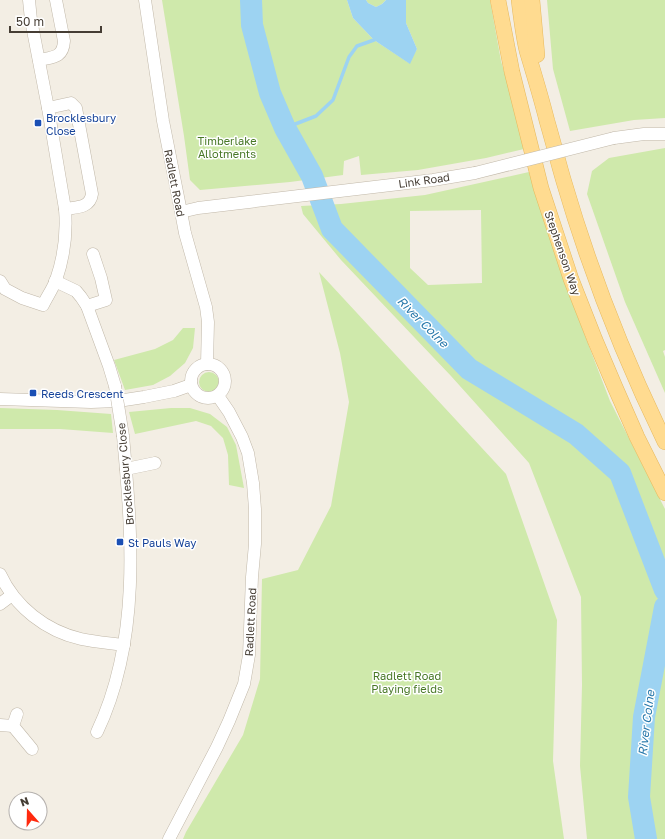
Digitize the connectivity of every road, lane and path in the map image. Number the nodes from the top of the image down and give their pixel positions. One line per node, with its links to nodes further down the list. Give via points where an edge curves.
1 (29, 0): 7 (street)
2 (56, 0): 7 (street, via 64,47 60,54)
3 (144, 0): 12 (street, Radlett Road, via 163,121)
4 (498, 0): 24 (main road, Stephenson Way, via 512,72 541,188 571,279 615,387)
5 (519, 0): 8 (main road, Stephenson Way, via 527,49)
6 (532, 0): 8 (main road, Stephenson Way)
7 (39, 60): 9 (street)
8 (539, 88): 21 (main road, Stephenson Way, via 563,181 594,274 632,371)
9 (48, 108): 11 (street); 11 (street, via 71,103 76,108 92,194 85,206)
10 (665, 134): 12 (street, Link Road, bridge, via 614,138 476,173)
11 (66, 209): 15 (street, via 65,240)
12 (181, 212): 17 (street, Radlett Road, via 206,307)
13 (93, 254): 16 (street, via 106,300)
14 (0, 281): 15 (street, via 5,289 43,305)
15 (55, 281): 16 (street, Brocklesbury Close, via 76,292)
16 (87, 306): 23 (street, Brocklesbury Close, bridge, via 115,386)
17 (207, 364): 18 (street, via 197,367 191,375); 19 (street, via 218,367 224,376 224,387)
18 (191, 385): 19 (street, via 202,398); 20 (street, via 174,391 118,401)
19 (218, 396): 32 (street, Radlett Road, via 242,437 253,483 255,544 249,655 244,684 229,722)
20 (0, 399)
21 (665, 442)
22 (155, 464): 23 (street)
23 (126, 469): 28 (street, Brocklesbury Close, via 131,560)
24 (665, 493)
25 (0, 574): 26 (street)
26 (12, 595): 27 (street); 28 (street, via 31,615 67,635)
27 (0, 604)
28 (124, 645): 30 (street, Brocklesbury Close, via 114,686)
29 (0, 725): 31 (street, via 15,720)
30 (98, 732)
31 (32, 749)
32 (169, 839)

